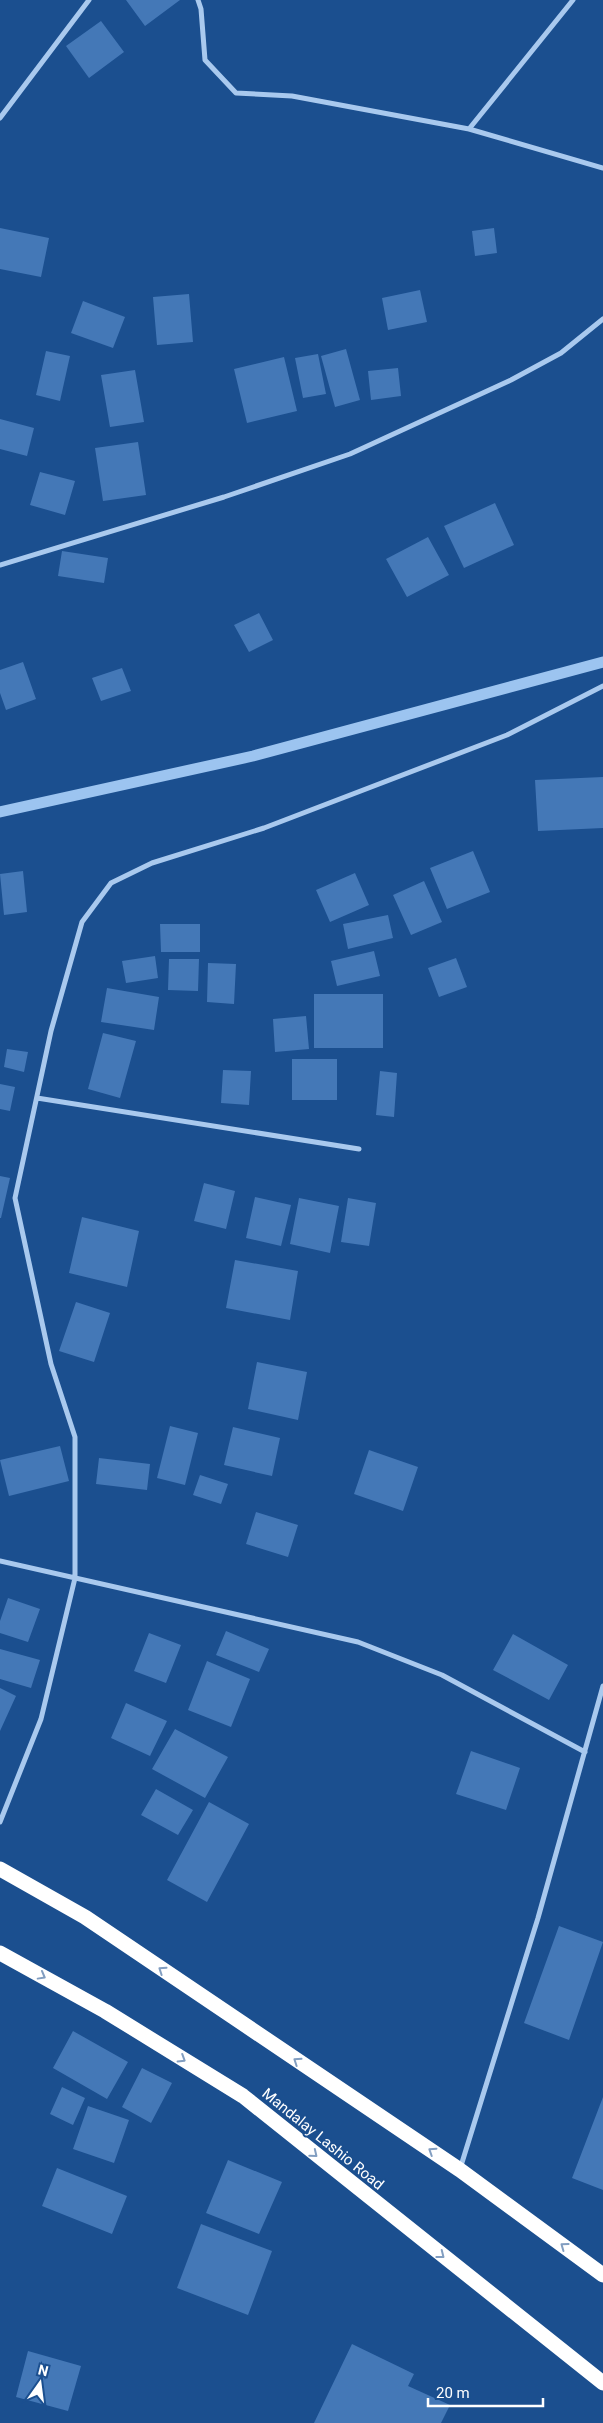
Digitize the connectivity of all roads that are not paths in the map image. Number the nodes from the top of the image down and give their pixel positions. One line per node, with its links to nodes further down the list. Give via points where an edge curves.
1 (89, 0): 4 (street)
2 (198, 0): 5 (street, via 205,60 236,93 292,96)
3 (573, 0): 5 (street)
4 (0, 118)
5 (469, 129): 6 (street)
6 (603, 168)
7 (603, 319): 8 (street, via 561,353 520,376 350,454 224,497)
8 (0, 565)
9 (603, 686): 10 (street, via 508,735 264,828 152,863 111,884 82,922)
10 (36, 1098): 11 (street); 13 (street, via 15,1198 51,1364 75,1437)
11 (359, 1148)
12 (0, 1561): 13 (street)
13 (75, 1578): 15 (street, via 358,1642 442,1675); 16 (street, via 41,1719)
14 (603, 1686): 15 (street)
15 (585, 1752): 19 (street, via 538,1918)
16 (0, 1822)
17 (0, 1869): 19 (highway, one-way to 17, via 85,1917)
18 (0, 1952): 21 (highway, Mandalay Lashio Road, one-way to 21, via 105,2011 242,2096)
19 (460, 2170): 20 (highway, one-way to 19)
20 (603, 2275)
21 (603, 2383)

